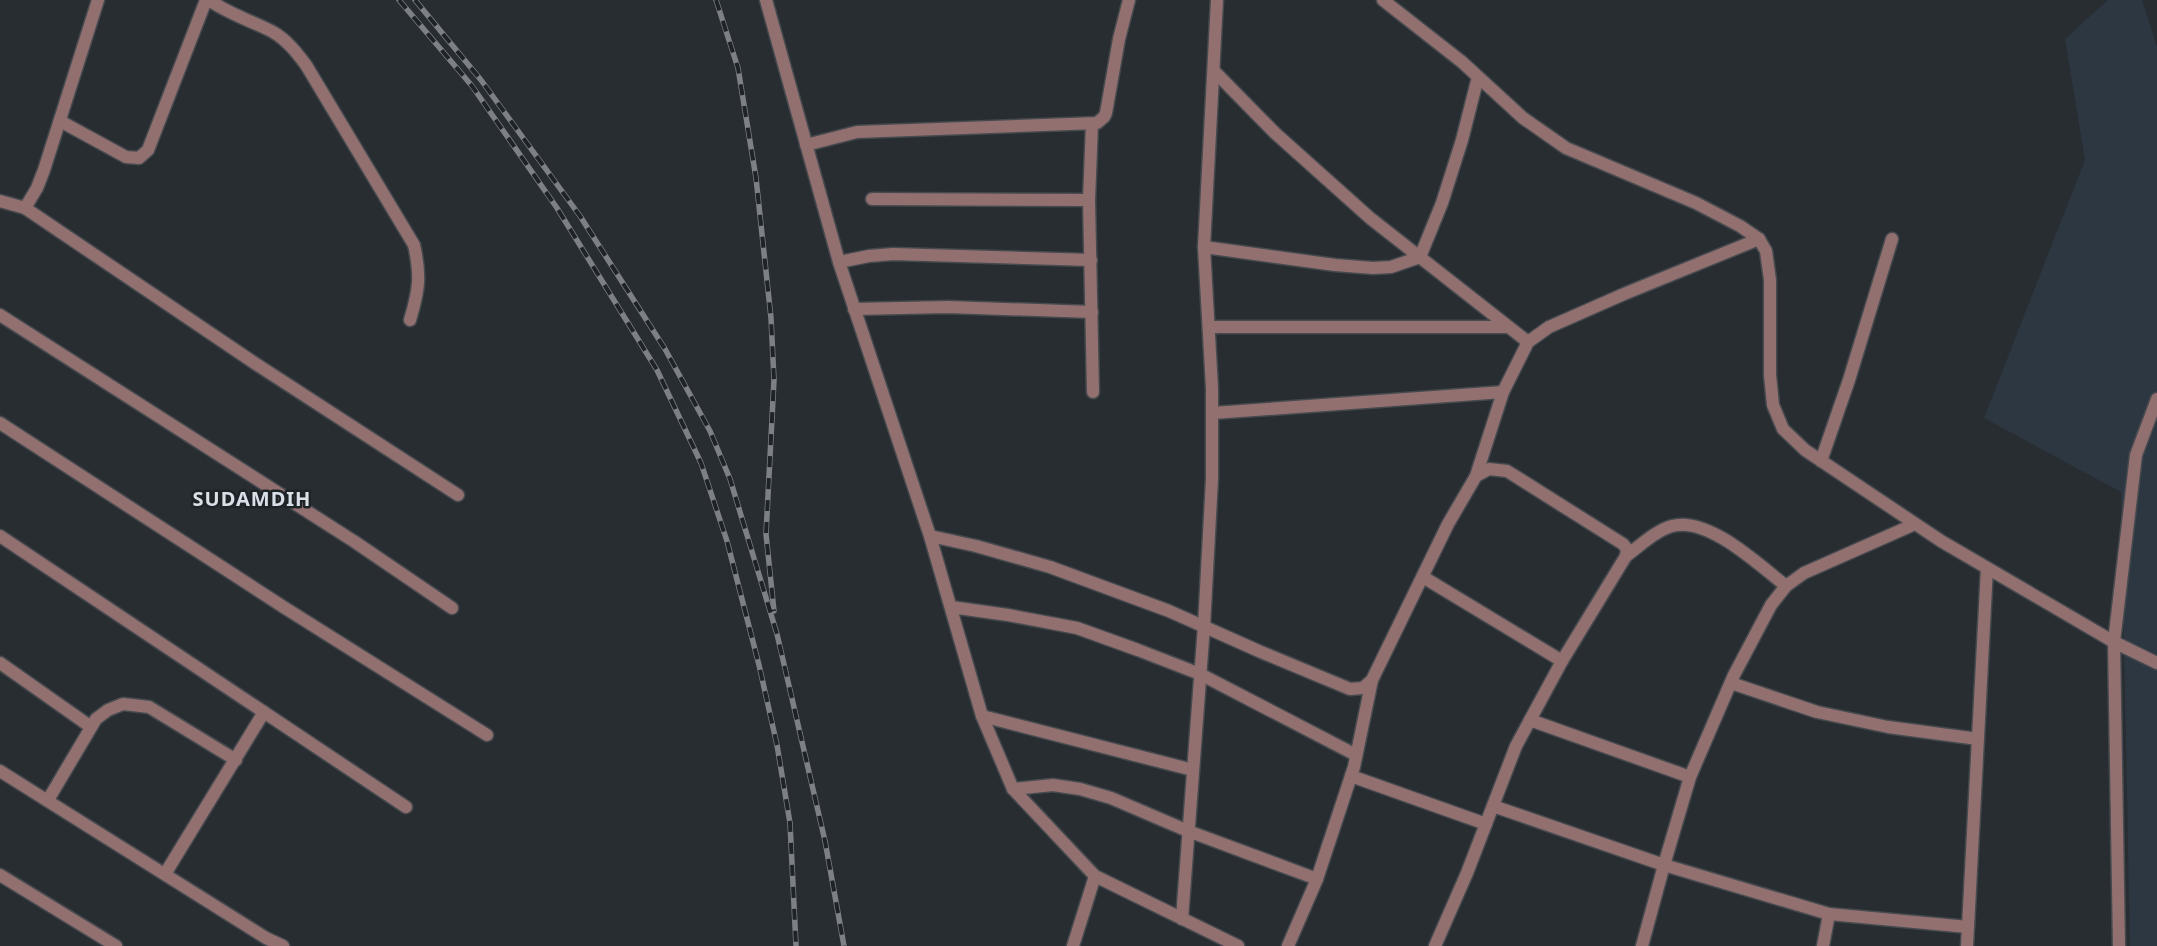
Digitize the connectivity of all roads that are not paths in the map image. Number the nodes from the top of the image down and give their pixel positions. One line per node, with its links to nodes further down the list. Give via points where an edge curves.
1 (98, 0): 9 (street)
2 (208, 0): 9 (street, via 148,150 139,158 126,157); 25 (street, via 274,33 293,48 306,66 414,245 419,267 418,293)
3 (766, 0): 11 (street)
4 (1129, 0): 10 (street, via 1106,113)
5 (1218, 0): 7 (street)
6 (1383, 0): 8 (street)
7 (1214, 71): 18 (street); 19 (street, via 1274,133 1370,218)
8 (1478, 77): 16 (street, via 1523,118 1566,148 1696,204); 19 (street, via 1442,203)
9 (60, 121): 15 (street, via 37,188)
10 (1092, 124): 11 (street, via 857,132); 13 (street)
11 (806, 145): 21 (street)
12 (872, 200): 13 (street)
13 (1090, 200): 20 (street)
14 (0, 201): 15 (street)
15 (25, 208): 36 (street)
16 (1759, 239): 28 (street, via 1549,327); 34 (street, via 1766,251 1770,280 1773,405 1783,429)
17 (1892, 239): 34 (street)
18 (1204, 246): 19 (street, via 1373,268 1391,267); 26 (street)
19 (1420, 257): 27 (street)
20 (1091, 260): 21 (street, via 894,254); 23 (street)
21 (839, 262): 22 (street)
22 (854, 309): 23 (street, via 948,307); 39 (street)
23 (1092, 312): 29 (street)
24 (0, 315): 45 (street, via 355,542)
25 (410, 320)
26 (1209, 327): 27 (street); 32 (street)
27 (1508, 327): 28 (street)
28 (1528, 342): 30 (street)
29 (1093, 392)
30 (1503, 392): 32 (street); 35 (street)
31 (2157, 399): 47 (street, via 2136,454)
32 (1213, 413): 46 (street)
33 (0, 423): 58 (street)
34 (1821, 461): 37 (street)
35 (1476, 476): 40 (street, via 1489,469 1507,471 1624,544); 42 (street)
36 (458, 495)
37 (1914, 524): 41 (street); 43 (street, via 1804,573)
38 (0, 536): 54 (street)
39 (930, 536): 44 (street); 46 (street, via 1050,567)
40 (1626, 556): 43 (street, via 1656,534 1672,526 1688,524 1710,532 1738,549); 48 (street)
41 (1986, 568): 47 (street); 59 (street)
42 (1423, 577): 48 (street); 52 (street)
43 (1786, 586): 53 (street, via 1766,613)
44 (951, 607): 51 (street, via 1077,628); 55 (street)
45 (452, 608)
46 (1204, 626): 51 (street); 52 (street, via 1350,689 1363,688)
47 (2114, 642): 50 (street); 90 (street)
48 (1562, 661): 56 (street)
49 (0, 663): 57 (street)
50 (2157, 663)
51 (1200, 674): 60 (street); 62 (street)
52 (1372, 680): 60 (street)
53 (1730, 683): 59 (street, via 1817,712 1888,727); 65 (street)
54 (264, 712): 61 (street); 69 (street)
55 (982, 716): 62 (street); 66 (street)
56 (1530, 720): 65 (street); 68 (street, via 1516,746)
57 (91, 727): 61 (street, via 108,710 123,704 149,707); 67 (street)
58 (487, 735)
59 (1978, 739): 79 (street)
60 (1356, 755): 64 (street)
61 (236, 760): 73 (street)
62 (1193, 770): 71 (street)
63 (0, 771): 67 (street)
64 (1351, 776): 70 (street); 76 (street)
65 (1690, 777): 72 (street)
66 (1013, 789): 71 (street, via 1053,785 1080,789 1111,798); 75 (street)
67 (48, 800): 73 (street)
68 (1493, 806): 70 (street); 72 (street)
69 (406, 807)
70 (1486, 824): 86 (street)
71 (1188, 831): 76 (street); 78 (street)
72 (1664, 865): 77 (street); 87 (street)
73 (165, 874): 80 (street)
74 (0, 875): 81 (street)
75 (1096, 876): 78 (street); 83 (street)
76 (1317, 879): 85 (street)
77 (1829, 914): 79 (street); 88 (street)
78 (1182, 919): 84 (street)
79 (1968, 927): 89 (street)
80 (264, 942): 82 (street)
81 (116, 946)
82 (283, 946)
83 (1073, 946)
84 (1238, 946)
85 (1288, 946)
86 (1435, 946)
87 (1642, 946)
88 (1823, 946)
89 (1967, 946)
90 (2119, 946)

